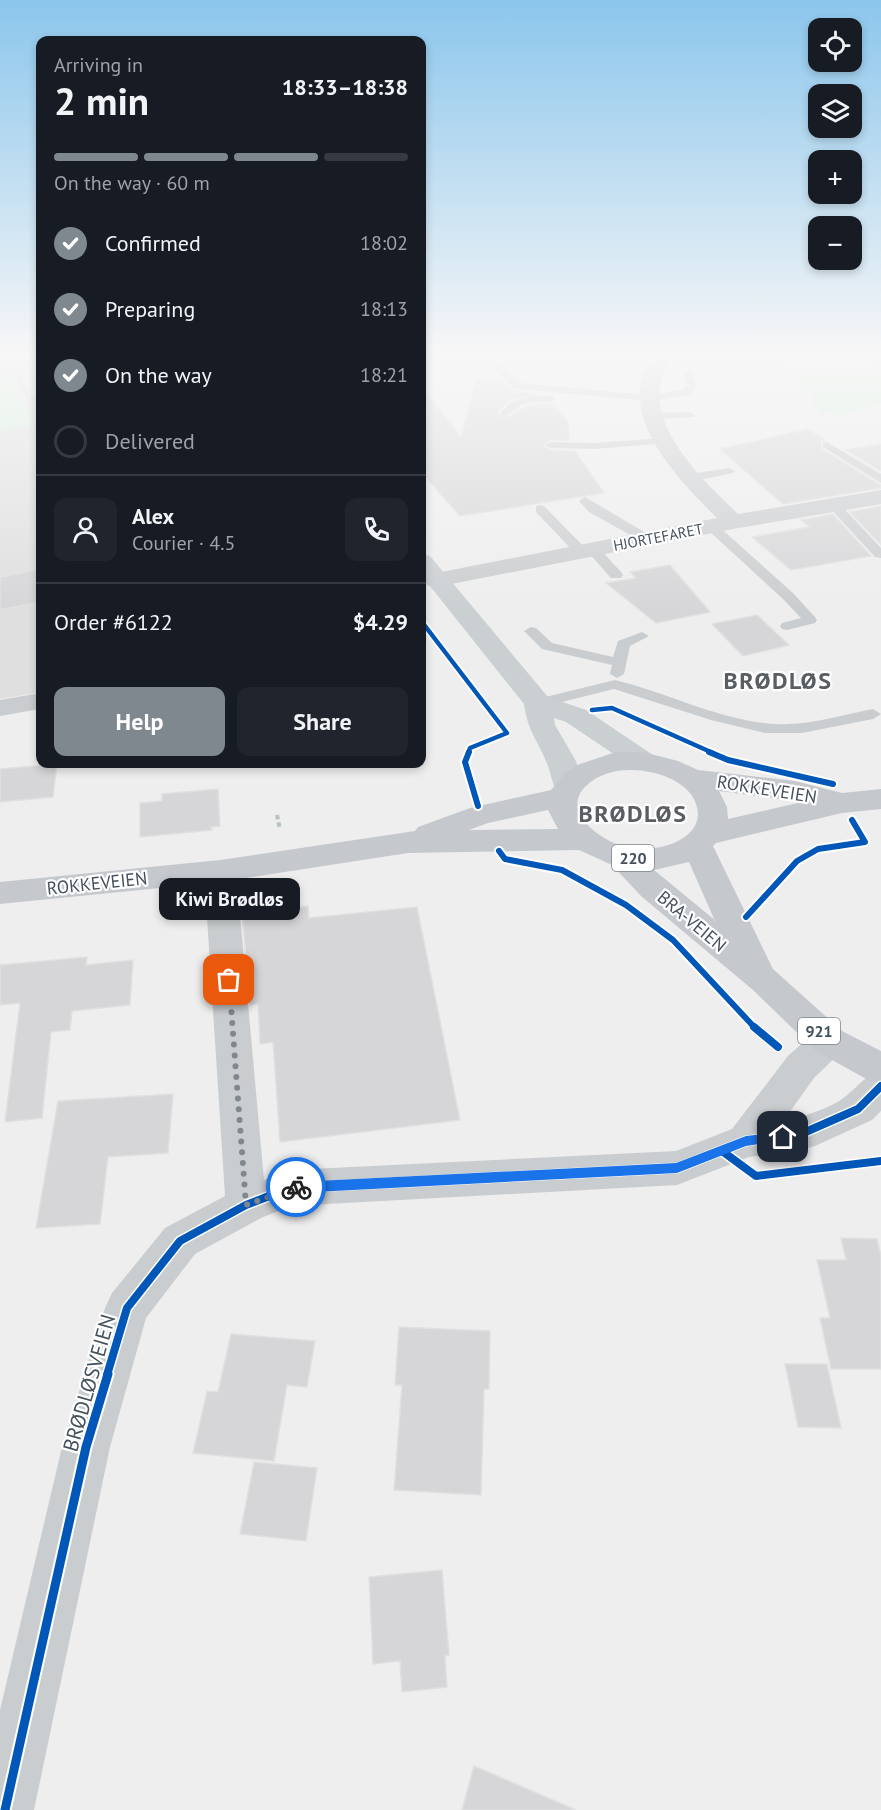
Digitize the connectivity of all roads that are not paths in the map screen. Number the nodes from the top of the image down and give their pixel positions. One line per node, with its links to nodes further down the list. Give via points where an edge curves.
1 (643, 442): 3 (lane)
2 (664, 442): 6 (street)
3 (551, 445)
4 (827, 445): 7 (lane)
5 (729, 471): 6 (lane)
6 (690, 478): 12 (street)
7 (881, 479)
8 (881, 497): 10 (street, HJORTEFARET)
9 (585, 501): 13 (lane)
10 (834, 505): 12 (street, HJORTEFARET); 15 (lane)
11 (540, 509): 14 (lane)
12 (722, 525): 13 (street, HJORTEFARET); 18 (lane, via 810,620)
13 (647, 539): 14 (street, HJORTEFARET)
14 (587, 551): 16 (street, HJORTEFARET); 17 (lane)
15 (880, 554)
16 (429, 571): 24 (main road)
17 (616, 575)
18 (787, 626)
19 (531, 631): 21 (lane, via 547,646)
20 (642, 636): 21 (lane, via 623,644)
21 (618, 662): 22 (lane)
22 (615, 684): 24 (lane); 26 (lane, via 716,717 765,728 802,728)
23 (36, 702): 25 (street)
24 (538, 703): 27 (main road, via 576,716); 29 (main road, via 541,725 561,761)
25 (0, 708)
26 (873, 714)
27 (644, 761): 28 (main road, 220, via 669,767); 29 (main road, 220, via 613,762 586,770)
28 (690, 778): 31 (main road, ROKKEVEIEN / 220, via 795,791); 33 (main road, 220, via 708,795 714,815)
29 (566, 791): 32 (main road, 220, via 563,811 570,826); 34 (main road, ROKKEVEIEN / 220, via 481,815)
30 (881, 799): 31 (main road, ROKKEVEIEN / 220)
31 (842, 803): 33 (main road, ROKKEVEIEN / 220)
32 (583, 839): 34 (main road, ROKKEVEIEN / 220); 35 (main road, 220)
33 (703, 840): 35 (main road, 220, via 676,855 650,859); 38 (main road, BRA-VEIEN / 921, via 732,921)
34 (408, 842): 36 (main road, ROKKEVEIEN / 220)
35 (622, 857): 38 (main road, BRA-VEIEN / 921, via 653,888)
36 (220, 871): 37 (main road, ROKKEVEIEN / 220); 43 (street)
37 (0, 893)
38 (765, 981): 39 (main road, BRA-VEIEN / 921)
39 (829, 1041): 40 (main road, BRA-VEIEN / 921); 42 (street, via 801,1067)
40 (881, 1069)
41 (881, 1086): 42 (street, BRØDLØSVEIEN, via 858,1109 801,1134)
42 (746, 1141): 43 (street, BRØDLØSVEIEN, via 677,1168 290,1188)
43 (246, 1205): 44 (street, BRØDLØSVEIEN, via 180,1241 128,1308 86,1447)
44 (4, 1810)

